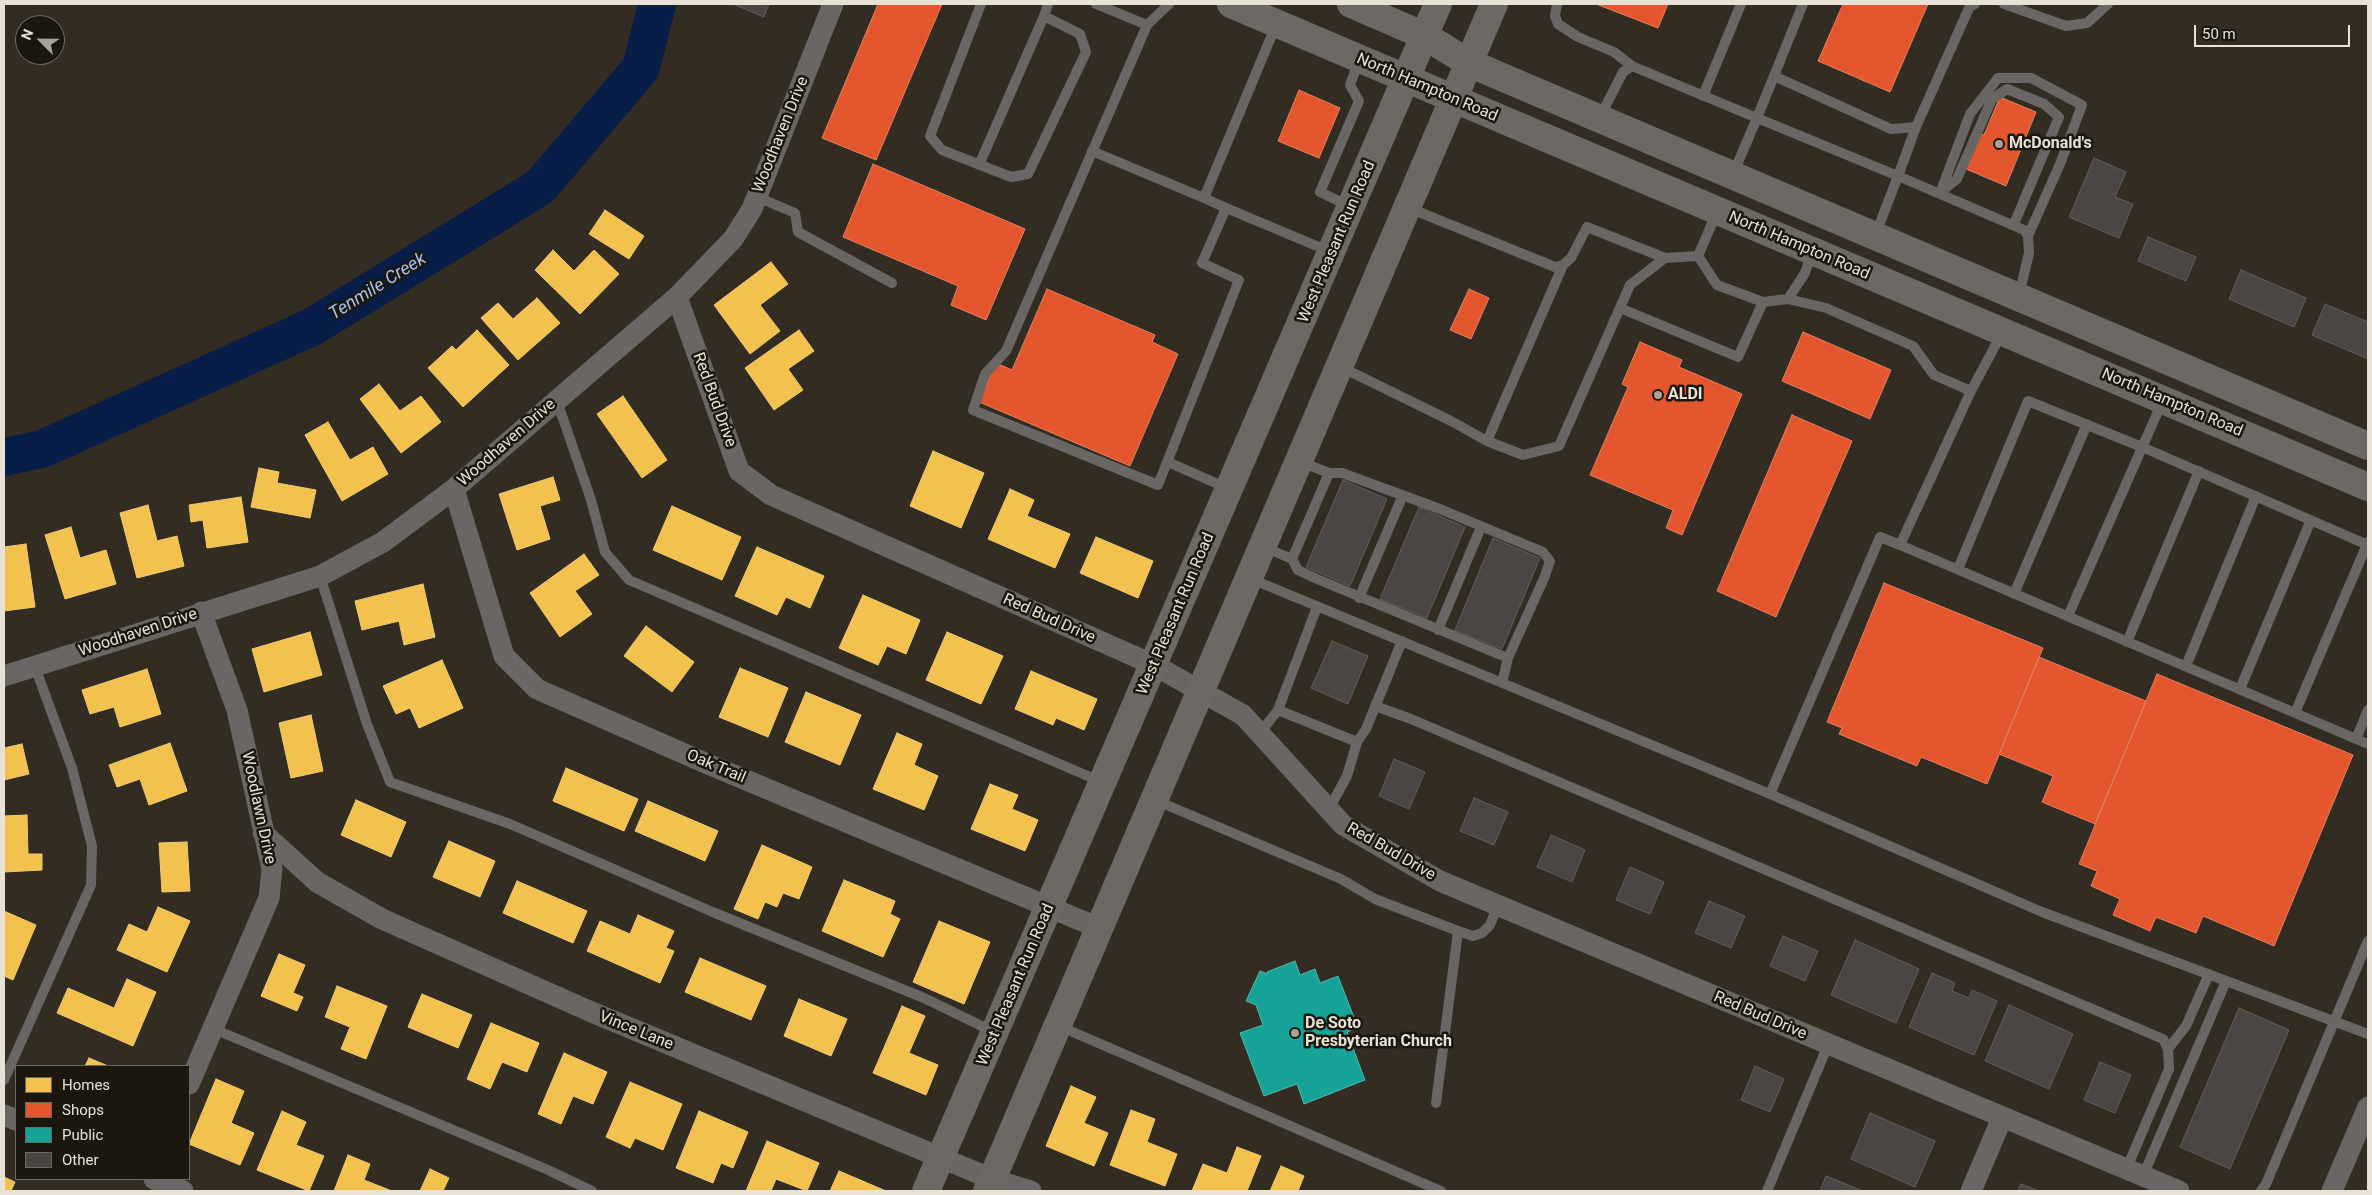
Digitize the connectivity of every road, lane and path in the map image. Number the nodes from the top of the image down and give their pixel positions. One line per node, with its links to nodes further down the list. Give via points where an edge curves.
1 (833, 4): 36 (street, Woodhaven Drive)
2 (981, 4): 32 (lane, via 930,136 942,150)
3 (1048, 4): 17 (lane)
4 (1096, 4): 19 (lane)
5 (1169, 4): 19 (lane)
6 (1231, 4): 18 (main road, North Hampton Road)
7 (1352, 4): 16 (main road)
8 (1438, 4): 20 (main road, West Pleasant Run Road)
9 (1494, 4): 22 (main road)
10 (1557, 4): 23 (lane, via 1555,16 1558,24 1578,37 1614,52)
11 (1741, 4): 26 (lane)
12 (1803, 4): 24 (lane)
13 (1975, 4): 30 (lane, via 1970,6)
14 (2004, 4): 15 (lane, via 2066,26 2087,23)
15 (2108, 4)
16 (1379, 9): 20 (main road)
17 (1044, 16): 32 (lane); 32 (lane, via 1080,34 1086,52 1028,174 1011,177)
18 (1276, 23): 21 (main road, North Hampton Road); 37 (lane)
19 (1147, 25): 31 (lane)
20 (1425, 36): 22 (main road); 25 (main road, West Pleasant Run Road)
21 (1360, 59): 25 (main road, North Hampton Road); 40 (lane, via 1350,85 1359,100 1320,192)
22 (1469, 63): 27 (main road); 28 (main road)
23 (1632, 66): 26 (lane); 28 (lane, via 1623,72)
24 (1774, 76): 29 (lane); 30 (lane, via 1890,129)
25 (1407, 79): 27 (main road, North Hampton Road); 40 (main road, West Pleasant Run Road)
26 (1703, 96): 29 (lane)
27 (1454, 100): 38 (main road); 41 (main road, North Hampton Road)
28 (1599, 118): 33 (main road)
29 (1757, 118): 33 (lane); 34 (lane)
30 (1916, 127): 34 (lane)
31 (1092, 151): 37 (lane); 66 (lane, via 1006,351 985,374 973,410 1158,485)
32 (979, 165)
33 (1733, 175): 41 (main road); 43 (main road)
34 (1898, 176): 35 (lane); 43 (lane)
35 (1940, 193): 42 (lane); 42 (lane, via 1957,179 1992,99 2007,89 2044,104 2059,117); 44 (lane, via 1970,114 1998,78 2031,78 2082,105)
36 (757, 197): 50 (lane, via 795,213 798,232); 52 (street, Woodhaven Drive, via 732,239)
37 (1204, 198): 39 (lane)
38 (1408, 207): 49 (lane, via 1555,266); 57 (main road)
39 (1226, 208): 45 (lane); 66 (lane, via 1202,263 1239,280)
40 (1352, 208): 45 (main road, West Pleasant Run Road)
41 (1718, 211): 46 (main road, North Hampton Road); 47 (lane)
42 (2014, 224): 44 (lane)
43 (1875, 236): 51 (main road)
44 (2028, 236): 51 (lane, via 2029,253)
45 (1333, 252): 71 (main road, West Pleasant Run Road)
46 (1812, 252): 53 (lane, via 1805,273); 56 (main road, North Hampton Road)
47 (1698, 256): 48 (lane); 54 (lane, via 1717,285)
48 (1665, 258): 49 (lane, via 1587,227 1571,258); 55 (lane, via 1630,285)
49 (1563, 265): 62 (lane)
50 (892, 283)
51 (2018, 297): 56 (main road); 63 (main road)
52 (677, 298): 59 (street, Woodhaven Drive); 92 (street, Red Bud Drive, via 739,471 771,495)
53 (1788, 299): 54 (lane); 58 (lane, via 1826,308 1913,346 1934,375)
54 (1763, 302): 55 (lane, via 1738,358)
55 (1620, 308): 62 (lane, via 1559,446 1524,455)
56 (2002, 332): 58 (lane); 60 (main road, North Hampton Road)
57 (1340, 366): 62 (lane); 65 (main road)
58 (1971, 391): 77 (lane)
59 (557, 400): 70 (street, Woodhaven Drive); 107 (lane, via 605,552 629,580)
60 (2163, 400): 64 (lane); 69 (main road, North Hampton Road)
61 (2086, 424): 64 (lane); 80 (lane, via 2028,401); 83 (lane)
62 (1487, 441)
63 (2368, 446)
64 (2142, 447): 67 (lane); 87 (lane)
65 (1299, 461): 68 (lane); 78 (main road)
66 (1168, 462): 71 (lane)
67 (2199, 471): 73 (lane); 90 (lane)
68 (1330, 473): 72 (lane, via 1342,473); 79 (lane)
69 (2368, 486)
70 (454, 489): 81 (street, Woodhaven Drive, via 383,542); 113 (street, Oak Trail, via 504,656 537,689 703,762)
71 (1230, 489): 92 (main road, West Pleasant Run Road)
72 (1404, 495): 75 (lane); 84 (lane)
73 (2256, 496): 74 (lane); 93 (lane)
74 (2311, 520): 76 (lane); 97 (lane)
75 (1481, 526): 88 (lane); 91 (lane, via 1542,552 1550,561)
76 (2368, 544): 102 (lane)
77 (1900, 545): 80 (lane); 108 (lane, via 1880,537)
78 (1263, 546): 79 (lane); 82 (main road)
79 (1292, 559): 84 (lane, via 1298,570)
80 (1958, 569): 83 (lane)
81 (320, 576): 86 (street, Woodhaven Drive); 122 (lane, via 390,782 510,824 715,913 924,998)
82 (1249, 578): 85 (lane); 98 (main road)
83 (2014, 594): 87 (lane)
84 (1360, 598): 88 (lane)
85 (1318, 607): 89 (lane); 100 (lane)
86 (201, 612): 94 (street, Woodhaven Drive); 111 (street, Woodlawn Drive, via 237,710)
87 (2068, 616): 90 (lane)
88 (1438, 630): 91 (lane)
89 (1402, 641): 96 (lane); 99 (lane)
90 (2127, 642): 93 (lane)
91 (1508, 658): 96 (lane)
92 (1154, 665): 98 (street, Red Bud Drive); 107 (main road, West Pleasant Run Road)
93 (2186, 666): 97 (lane)
94 (35, 667): 95 (street, Woodhaven Drive); 126 (lane, via 72,768 92,846 91,885)
95 (4, 676)
96 (1502, 684): 108 (lane)
97 (2240, 689): 102 (lane)
98 (1201, 691): 103 (street, Red Bud Drive, via 1243,715); 109 (main road)
99 (1375, 706): 105 (lane); 125 (lane, via 2151,1032 2163,1039)
100 (1278, 710): 103 (lane); 105 (lane)
101 (2368, 710): 104 (lane)
102 (2295, 713): 104 (lane)
103 (1260, 733): 110 (street, Red Bud Drive)
104 (2356, 739): 106 (lane)
105 (1357, 742): 110 (lane, via 1346,776)
106 (2368, 744)
107 (1103, 783): 113 (main road, West Pleasant Run Road)
108 (1770, 794): 117 (lane, via 2042,912)
109 (1154, 800): 114 (main road); 115 (lane, via 1341,879 1375,900)
110 (1329, 809): 112 (street, Red Bud Drive, via 1343,825 1440,881)
111 (263, 833): 121 (street, Woodlawn Drive, via 272,869 269,898); 131 (street, Vince Lane, via 318,882 382,918 587,1010)
112 (1498, 905): 115 (lane, via 1490,925 1482,933 1473,936); 124 (street, Red Bud Drive)
113 (1050, 906): 114 (street, Oak Trail); 122 (main road, West Pleasant Run Road)
114 (1099, 928): 120 (main road)
115 (1458, 931): 128 (lane)
116 (2368, 941): 119 (lane)
117 (2210, 974): 118 (lane); 125 (lane, via 2186,1026)
118 (2226, 981): 119 (lane); 132 (lane)
119 (2335, 1022): 123 (lane); 143 (lane)
120 (1058, 1026): 134 (main road); 139 (lane)
121 (214, 1029): 127 (street, Woodlawn Drive); 136 (lane)
122 (995, 1032): 131 (main road, West Pleasant Run Road)
123 (2368, 1034)
124 (1828, 1045): 130 (street, Red Bud Drive); 140 (lane)
125 (2168, 1049): 132 (lane, via 2169,1069)
126 (4, 1080)
127 (190, 1082)
128 (1436, 1103)
129 (2368, 1107): 144 (street)
130 (2002, 1118): 132 (street, Red Bud Drive); 141 (street)
131 (941, 1157): 134 (street, Vince Lane); 137 (main road, West Pleasant Run Road)
132 (2134, 1173): 142 (street, Red Bud Drive)
133 (156, 1180): 135 (street)
134 (989, 1185): 138 (street, Vince Lane)
135 (183, 1191)
136 (592, 1191)
137 (926, 1191)
138 (1031, 1191)
139 (1441, 1191)
140 (1767, 1191)
141 (1971, 1191)
142 (2179, 1191)
143 (2261, 1191)
144 (2332, 1191)

